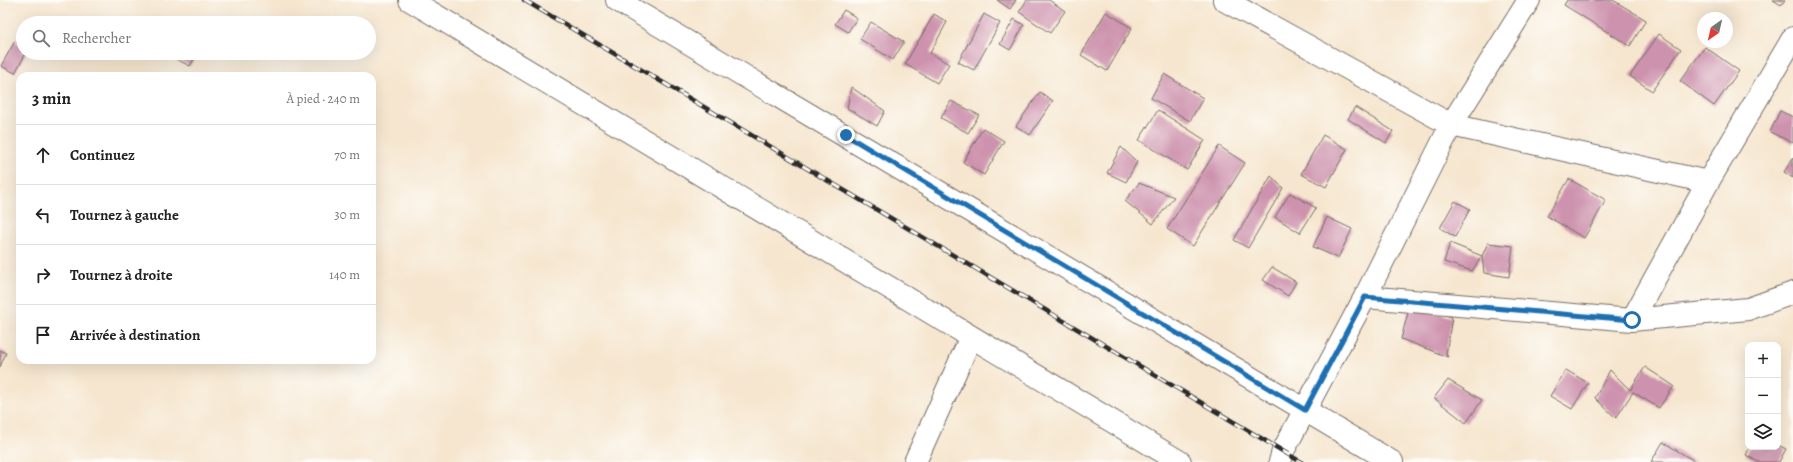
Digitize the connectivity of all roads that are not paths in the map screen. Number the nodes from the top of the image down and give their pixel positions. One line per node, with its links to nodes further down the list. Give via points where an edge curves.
1 (410, 0): 12 (street)
2 (617, 0): 13 (street)
3 (1224, 0): 5 (street)
4 (1529, 0): 7 (street)
5 (1247, 6): 7 (street)
6 (1793, 38): 8 (street)
7 (1451, 125): 8 (street); 10 (street)
8 (1708, 182): 11 (street)
9 (1793, 293): 11 (street, via 1748,309)
10 (1365, 297): 11 (street); 13 (street)
11 (1632, 320)
12 (971, 337): 14 (street); 15 (street)
13 (1305, 410): 16 (street, via 1283,451); 17 (street)
14 (915, 462)
15 (1180, 462)
16 (1280, 462)
17 (1392, 462)

